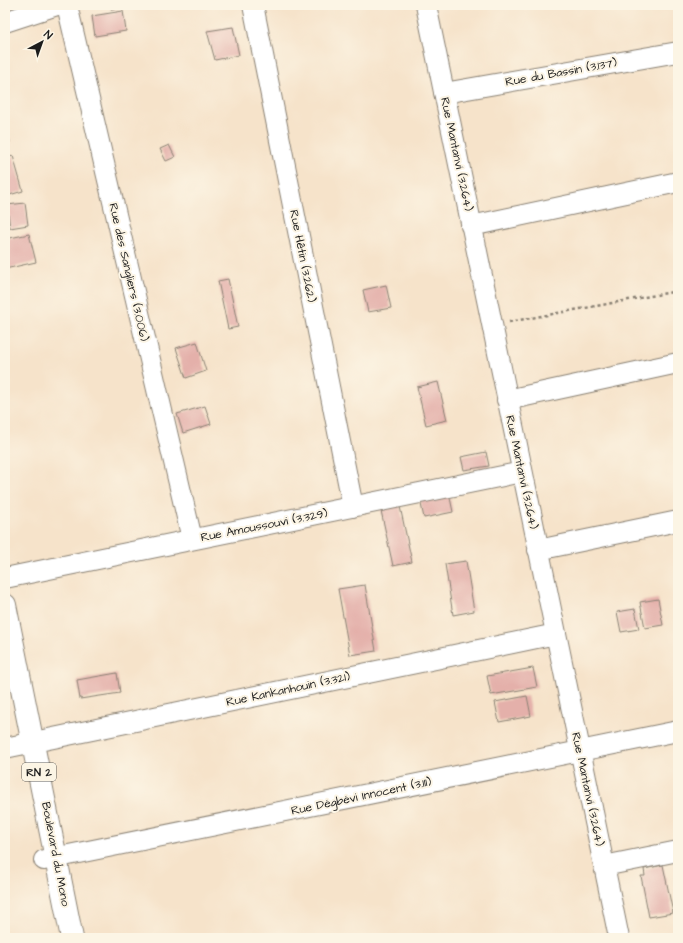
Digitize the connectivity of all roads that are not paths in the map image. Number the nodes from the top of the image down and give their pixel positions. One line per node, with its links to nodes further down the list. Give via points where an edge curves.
1 (57, 5): 5 (street)
2 (67, 5): 15 (street, Rue des Sangliers (3.006))
3 (253, 5): 13 (street, Rue Hêtin (3.262))
4 (426, 5): 7 (street, Rue Mantanvi (3.264))
5 (5, 22)
6 (678, 52): 7 (street, Rue du Bassin (3.137))
7 (444, 93): 9 (street, Rue Mantanvi (3.264))
8 (678, 182): 9 (street)
9 (471, 226): 11 (street, Rue Mantanvi (3.264))
10 (678, 363): 11 (street)
11 (507, 400): 12 (street, Rue Mantanvi (3.264))
12 (522, 472): 13 (street, Rue Amoussouvi (3.329)); 16 (street, Rue Mantanvi (3.264))
13 (353, 507): 15 (street, Rue Amoussouvi (3.329))
14 (678, 521): 16 (street)
15 (192, 539): 17 (street, Rue Amoussouvi (3.329))
16 (538, 550): 19 (street, Rue Mantanvi (3.264))
17 (5, 578)
18 (5, 605): 22 (main road, Boulevard du Mono / RN 2)
19 (556, 634): 22 (street, Rue Kankanhouin (3.321)); 23 (street, Rue Mantanvi (3.264))
20 (5, 668): 22 (main road, Boulevard du Mono / RN 2)
21 (678, 731): 23 (street, Rue Dégbévi Innocent (3.111))
22 (19, 745): 25 (main road, Boulevard du Mono / RN 2)
23 (580, 751): 25 (street, Rue Dégbévi Innocent (3.111)); 26 (street, Rue Mantanvi (3.264))
24 (678, 851): 26 (street)
25 (50, 859): 27 (main road, Boulevard du Mono / RN 2); 28 (main road, Boulevard du Mono / RN 2)
26 (604, 866): 29 (street, Rue Mantanvi (3.264))
27 (59, 938)
28 (72, 938)
29 (619, 938)

